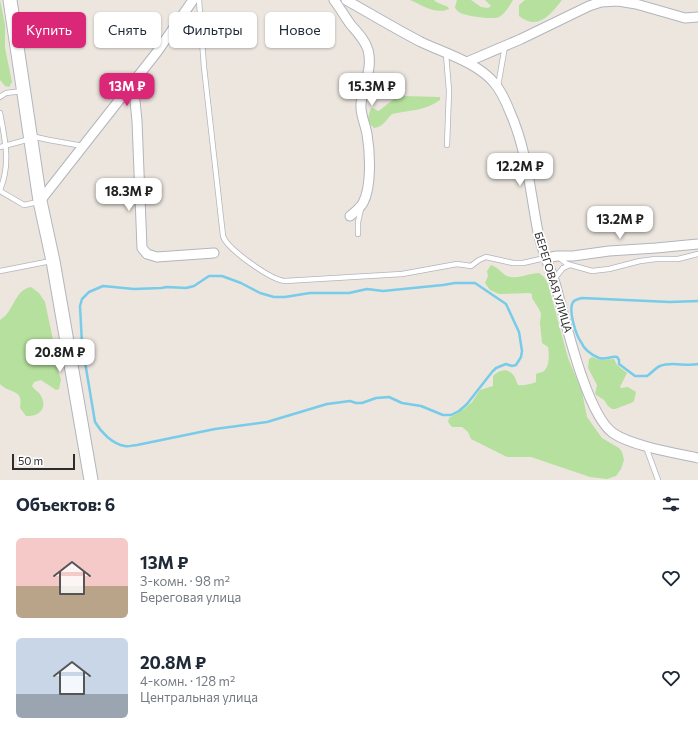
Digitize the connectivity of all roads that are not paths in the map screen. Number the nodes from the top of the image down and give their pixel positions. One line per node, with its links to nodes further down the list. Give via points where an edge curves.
1 (10, 0): 12 (street)
2 (193, 0): 10 (street)
3 (198, 0): 29 (lane, via 223,236 231,247 260,270 285,281 402,274 457,264 471,266 486,257 514,263)
4 (334, 0): 22 (street, via 364,41 369,55 369,72 362,104 369,169)
5 (346, 0): 8 (street, БЕРЕГОВАЯ УЛИЦА)
6 (698, 16): 7 (street, via 685,18 636,4 601,2)
7 (505, 46): 9 (street); 11 (lane)
8 (446, 54): 9 (street, БЕРЕГОВАЯ УЛИЦА); 16 (lane, via 450,91)
9 (467, 62): 11 (street, БЕРЕГОВАЯ УЛИЦА)
10 (133, 81): 18 (street); 26 (street, via 138,121 142,248 147,254 156,257)
11 (498, 87): 29 (street, БЕРЕГОВАЯ УЛИЦА, via 522,143)
12 (24, 91): 13 (lane, via 6,93); 15 (street)
13 (0, 98)
14 (0, 113): 17 (lane)
15 (31, 137): 17 (lane); 18 (lane); 21 (street)
16 (447, 145)
17 (6, 146): 19 (lane); 20 (lane, via 6,165)
18 (83, 146): 21 (street)
19 (0, 148)
20 (0, 191): 21 (lane, via 24,205)
21 (40, 201): 30 (street)
22 (364, 202): 23 (street); 24 (lane)
23 (350, 216)
24 (358, 234)
25 (698, 244): 28 (street)
26 (214, 253)
27 (698, 254): 31 (lane, via 678,259 640,261 600,271)
28 (557, 256): 29 (street); 31 (lane)
29 (545, 258): 33 (street, БЕРЕГОВАЯ УЛИЦА)
30 (53, 261): 32 (lane); 36 (street)
31 (570, 265): 33 (lane, via 562,268)
32 (0, 271)
33 (553, 279): 34 (street, БЕРЕГОВАЯ УЛИЦА, via 597,414 602,423 619,437)
34 (645, 446): 35 (street, БЕРЕГОВАЯ УЛИЦА); 37 (lane)
35 (698, 458)
36 (91, 480)
37 (658, 480)

